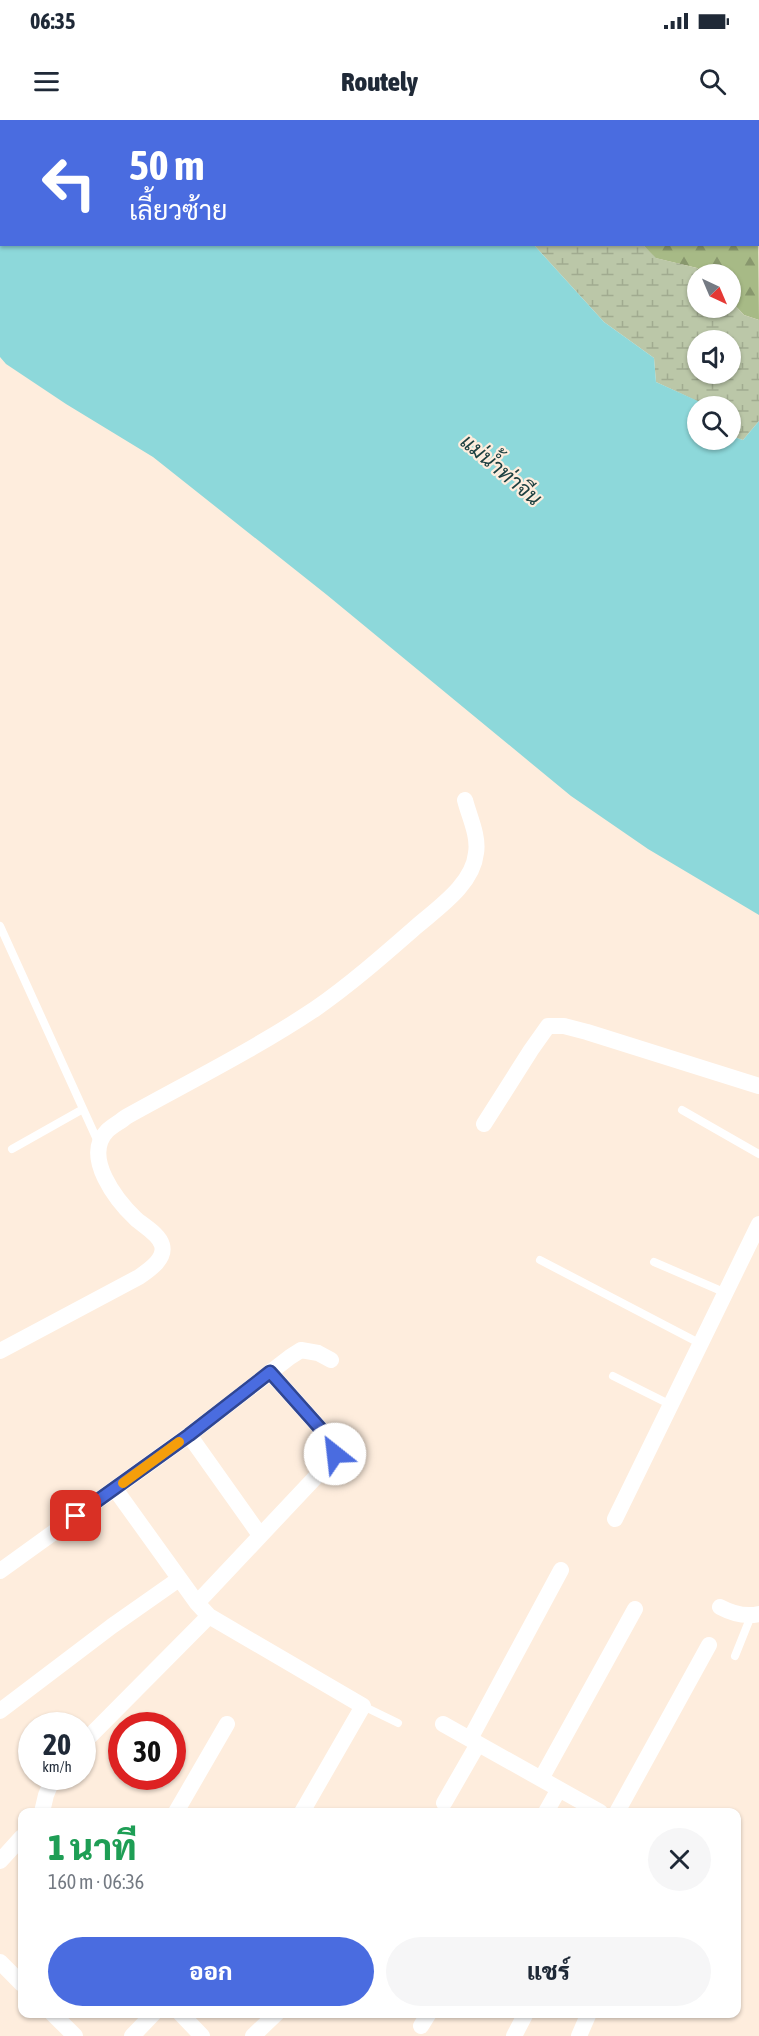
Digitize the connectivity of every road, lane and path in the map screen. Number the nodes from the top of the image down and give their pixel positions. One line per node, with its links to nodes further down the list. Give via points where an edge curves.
1 (465, 800): 7 (street, via 476,838 476,854 467,876 448,900 317,1007 126,1118 108,1131)
2 (0, 926): 4 (lane)
3 (759, 1086): 6 (street, via 586,1032 548,1026)
4 (83, 1109): 7 (lane); 8 (lane)
5 (682, 1110): 9 (lane)
6 (484, 1124)
7 (100, 1146): 15 (street, via 104,1178 122,1206 157,1236 161,1254 154,1267 139,1277)
8 (12, 1149)
9 (759, 1154)
10 (759, 1224): 13 (street)
11 (540, 1260): 14 (lane)
12 (654, 1262): 13 (lane)
13 (726, 1293): 14 (street)
14 (701, 1344): 19 (street)
15 (0, 1351)
16 (331, 1360): 17 (street, via 302,1350)
17 (270, 1372): 20 (street); 23 (street, via 335,1446 335,1454)
18 (612, 1376): 19 (lane)
19 (671, 1405): 22 (street)
20 (189, 1435): 21 (street); 23 (street)
21 (114, 1489): 25 (street); 26 (street)
22 (615, 1519)
23 (260, 1535): 27 (street)
24 (561, 1570): 40 (street)
25 (0, 1571)
26 (179, 1579): 27 (street); 35 (street)
27 (197, 1603): 31 (street)
28 (720, 1607): 30 (street, via 732,1613)
29 (635, 1609): 41 (street)
30 (755, 1615): 33 (lane)
31 (209, 1616): 34 (street); 39 (street)
32 (709, 1645): 50 (street)
33 (735, 1656)
34 (363, 1706): 36 (lane); 47 (street)
35 (0, 1711)
36 (398, 1723)
37 (227, 1724): 46 (street)
38 (443, 1724): 40 (street)
39 (96, 1730)
40 (474, 1741): 41 (street); 44 (street)
41 (541, 1779): 42 (street)
42 (559, 1789): 48 (street); 49 (street)
43 (48, 1790): 45 (street)
44 (444, 1803)
45 (43, 1808)
46 (178, 1808)
47 (304, 1808)
48 (548, 1808)
49 (593, 1808)
50 (619, 1808)
51 (18, 1841): 52 (street)
52 (0, 1861)
53 (0, 1962): 54 (street)
54 (18, 1980)
55 (56, 2018): 61 (street)
56 (149, 2018): 62 (street)
57 (185, 2018): 63 (street)
58 (272, 2018): 64 (street)
59 (523, 2018): 65 (street)
60 (587, 2018): 66 (street)
61 (75, 2036)
62 (132, 2036)
63 (202, 2036)
64 (253, 2036)
65 (514, 2036)
66 (579, 2036)

